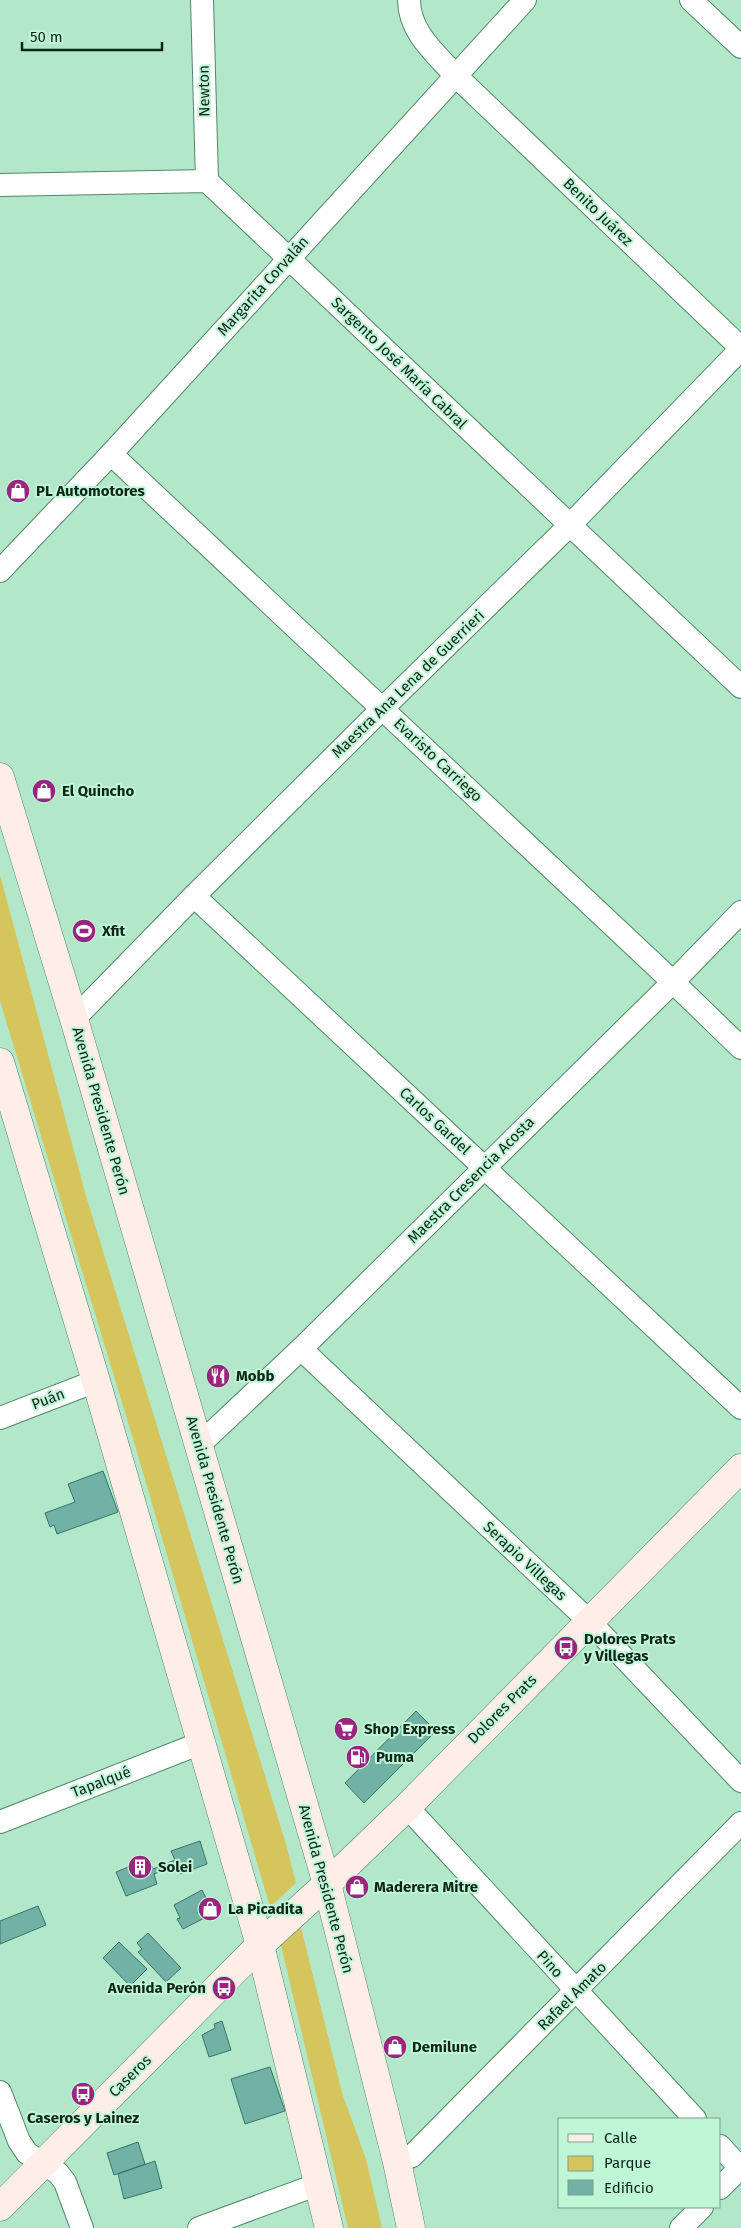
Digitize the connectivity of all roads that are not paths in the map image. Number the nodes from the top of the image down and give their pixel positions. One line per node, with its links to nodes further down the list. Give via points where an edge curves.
1 (202, 0): 7 (street, Newton)
2 (409, 0): 6 (street, Benito Juárez, via 417,30)
3 (525, 0): 6 (street, Margarita Corvalán)
4 (691, 0): 5 (street)
5 (741, 47)
6 (456, 76): 9 (street, Margarita Corvalán); 10 (street, Benito Juárez)
7 (207, 181): 8 (street); 9 (street, Sargento José María Cabral)
8 (0, 185)
9 (289, 257): 11 (street, Margarita Corvalán); 12 (street, Sargento José María Cabral)
10 (741, 349): 12 (street, Maestra Ana Lena de Guerrieri)
11 (112, 454): 13 (street, Margarita Corvalán); 15 (street, Evaristo Carriego)
12 (569, 526): 14 (street, Sargento José María Cabral); 15 (street, Maestra Ana Lena de Guerrieri)
13 (0, 571)
14 (741, 687)
15 (383, 708): 17 (street, Maestra Ana Lena de Guerrieri); 19 (street, Evaristo Carriego)
16 (0, 777): 20 (main road, Avenida Presidente Perón)
17 (194, 896): 20 (street, Maestra Ana Lena de Guerrieri); 23 (street, Carlos Gardel)
18 (741, 912): 19 (street, Maestra Cresencia Acosta)
19 (674, 982): 21 (street, Evaristo Carriego); 23 (street, Maestra Cresencia Acosta)
20 (74, 1019): 28 (main road, Avenida Presidente Perón)
21 (741, 1048)
22 (0, 1062): 25 (main road)
23 (484, 1167): 24 (street, Maestra Cresencia Acosta); 26 (street, Carlos Gardel)
24 (300, 1349): 28 (street, Maestra Cresencia Acosta); 30 (street, Serapio Villegas)
25 (96, 1381): 27 (street, Puán); 31 (main road)
26 (741, 1408)
27 (0, 1418)
28 (199, 1445): 36 (main road, Avenida Presidente Perón)
29 (741, 1468): 30 (main road, Dolores Prats)
30 (589, 1622): 32 (street, Serapio Villegas); 33 (main road, Dolores Prats)
31 (201, 1743): 34 (street, Tapalqué); 37 (main road)
32 (741, 1781)
33 (407, 1806): 36 (main road, Dolores Prats); 38 (street, Pino)
34 (0, 1822)
35 (741, 1823): 38 (street, Rafael Amato)
36 (327, 1884): 37 (main road, Dolores Prats); 42 (main road, Avenida Presidente Perón)
37 (260, 1945): 43 (main road, Caseros); 45 (main road)
38 (576, 1992): 40 (street, Pino); 42 (street, Rafael Amato, via 412,2156)
39 (0, 2092): 43 (street, via 19,2140 27,2153)
40 (694, 2118)
41 (721, 2147): 44 (street)
42 (397, 2162): 52 (main road, Avenida Presidente Perón)
43 (43, 2165): 47 (main road, Caseros); 49 (street, via 58,2173 65,2182)
44 (741, 2168): 46 (street)
45 (319, 2184): 50 (street); 51 (main road)
46 (721, 2187)
47 (0, 2207)
48 (701, 2208): 53 (street)
49 (82, 2228)
50 (199, 2228)
51 (329, 2228)
52 (411, 2228)
53 (681, 2228)

